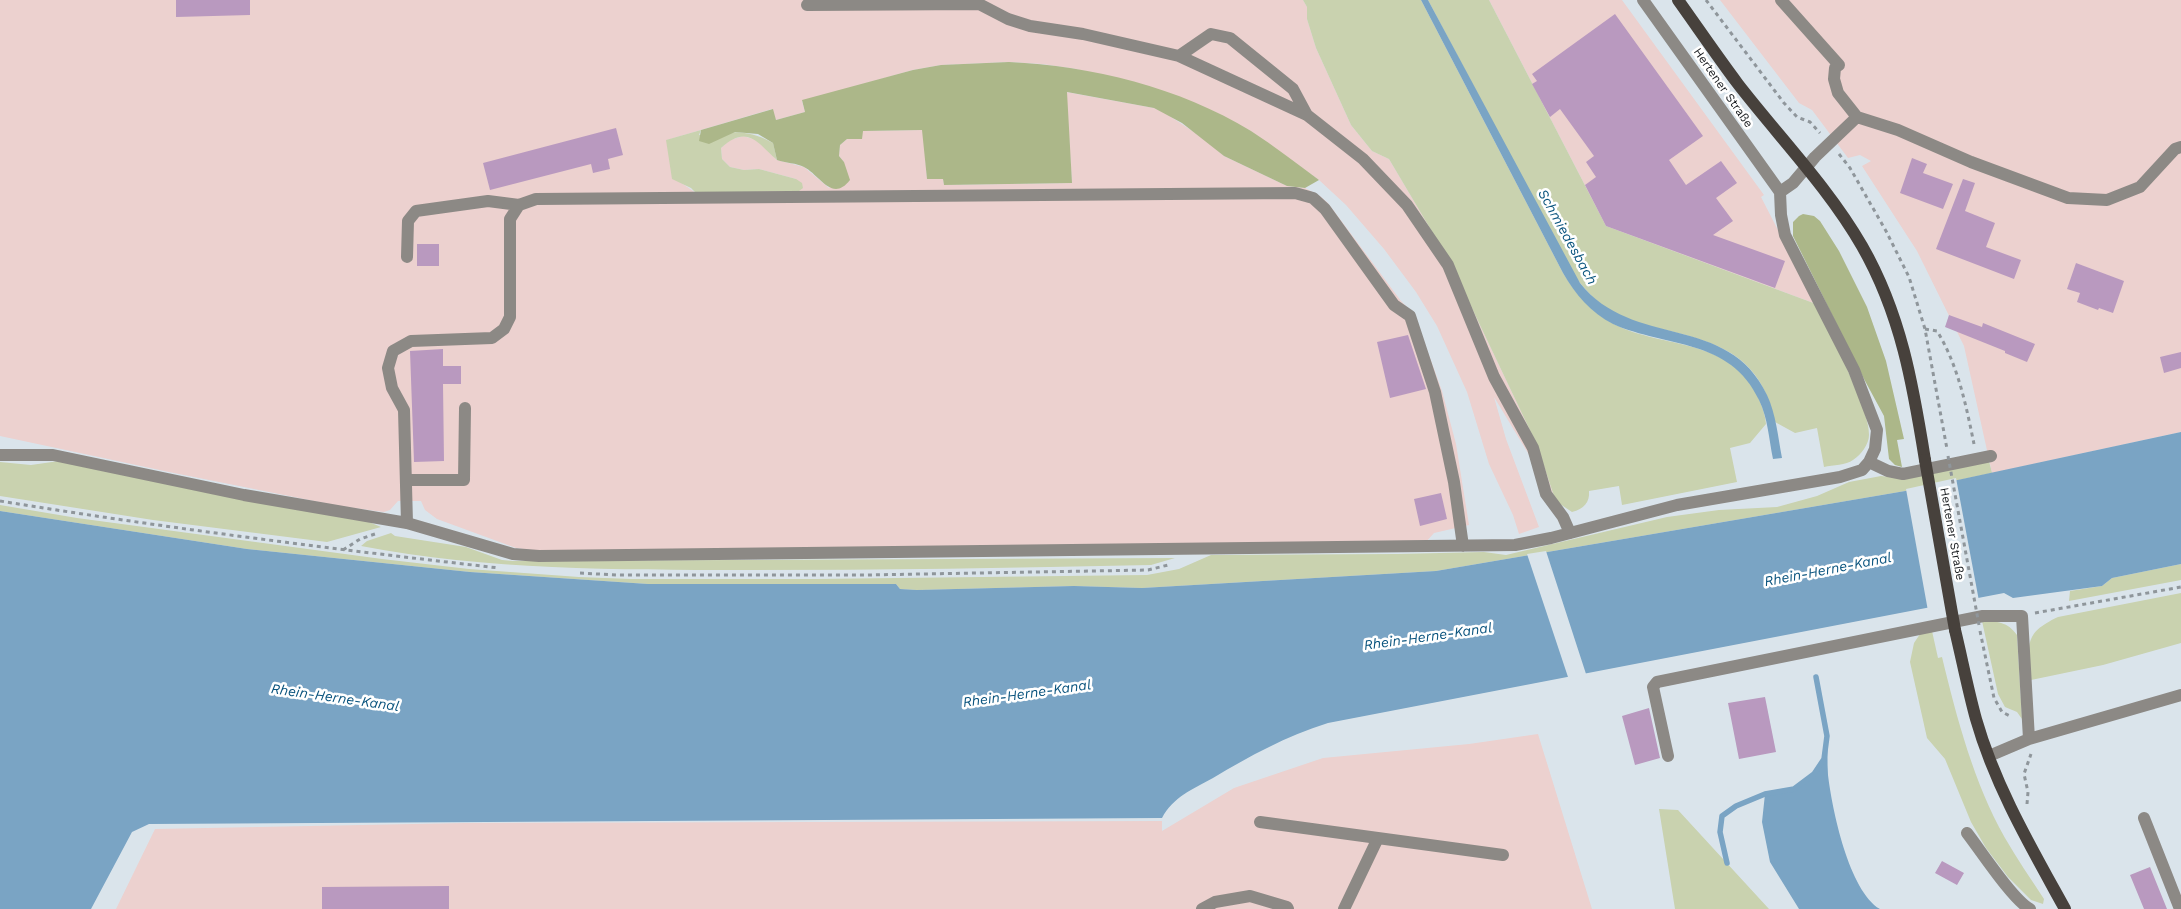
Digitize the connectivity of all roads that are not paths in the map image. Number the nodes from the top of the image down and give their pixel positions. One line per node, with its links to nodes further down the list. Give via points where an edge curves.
1 (1643, 0): 10 (lane, Hertener Straße)
2 (1678, 0): 9 (main road, Hertener Straße, via 1738,84)
3 (1781, 0): 7 (lane, via 1839,65 1835,68 1834,79 1838,93)
4 (807, 5): 5 (lane, via 979,4 1030,26 1083,34)
5 (1179, 56): 6 (lane); 6 (lane, via 1211,34 1230,38 1293,89)
6 (1307, 115): 19 (lane, via 1362,159 1407,205 1448,264 1494,377 1533,448 1546,494)
7 (1858, 117): 8 (lane, via 2068,198 2107,200 2140,187 2175,149); 9 (lane)
8 (2181, 147)
9 (1807, 168): 10 (lane); 24 (main road, Hertener Straße, bridge, via 1839,210 1878,278 1909,367 1955,630 1976,720)
10 (1780, 192): 16 (lane, via 1785,235 1854,370 1877,430 1875,449)
11 (519, 205): 12 (lane, via 488,201 416,211 408,220); 17 (lane, via 510,219 510,317 504,329 492,338 412,341 393,351 388,368 392,388 404,410); 20 (lane, via 536,199 1285,193 1313,198 1325,208 1394,305 1410,316 1435,392 1454,482)
12 (407, 257)
13 (465, 408): 17 (lane, via 464,480)
14 (0, 455): 18 (lane, via 53,455 244,495)
15 (1991, 456): 16 (lane, via 1903,474 1888,472)
16 (1869, 462): 19 (lane, via 1862,470 1840,477 1676,505)
17 (406, 480): 18 (lane)
18 (407, 523): 20 (lane, via 513,554 539,556)
19 (1570, 533): 20 (lane, via 1515,545)
20 (1463, 546)
21 (2181, 695): 22 (lane)
22 (2029, 739): 23 (lane, via 2022,616 1983,616 1657,682 1653,687); 24 (lane)
23 (1668, 756)
24 (1989, 756): 34 (main road, Hertener Straße, via 2024,835)
25 (2144, 818): 35 (lane)
26 (1260, 822): 28 (lane)
27 (1967, 833): 33 (lane)
28 (1378, 838): 29 (lane); 32 (lane)
29 (1503, 855)
30 (1202, 909): 31 (lane, via 1215,902 1250,896)
31 (1288, 909)
32 (1344, 909)
33 (2030, 909)
34 (2065, 909)
35 (2180, 909)

